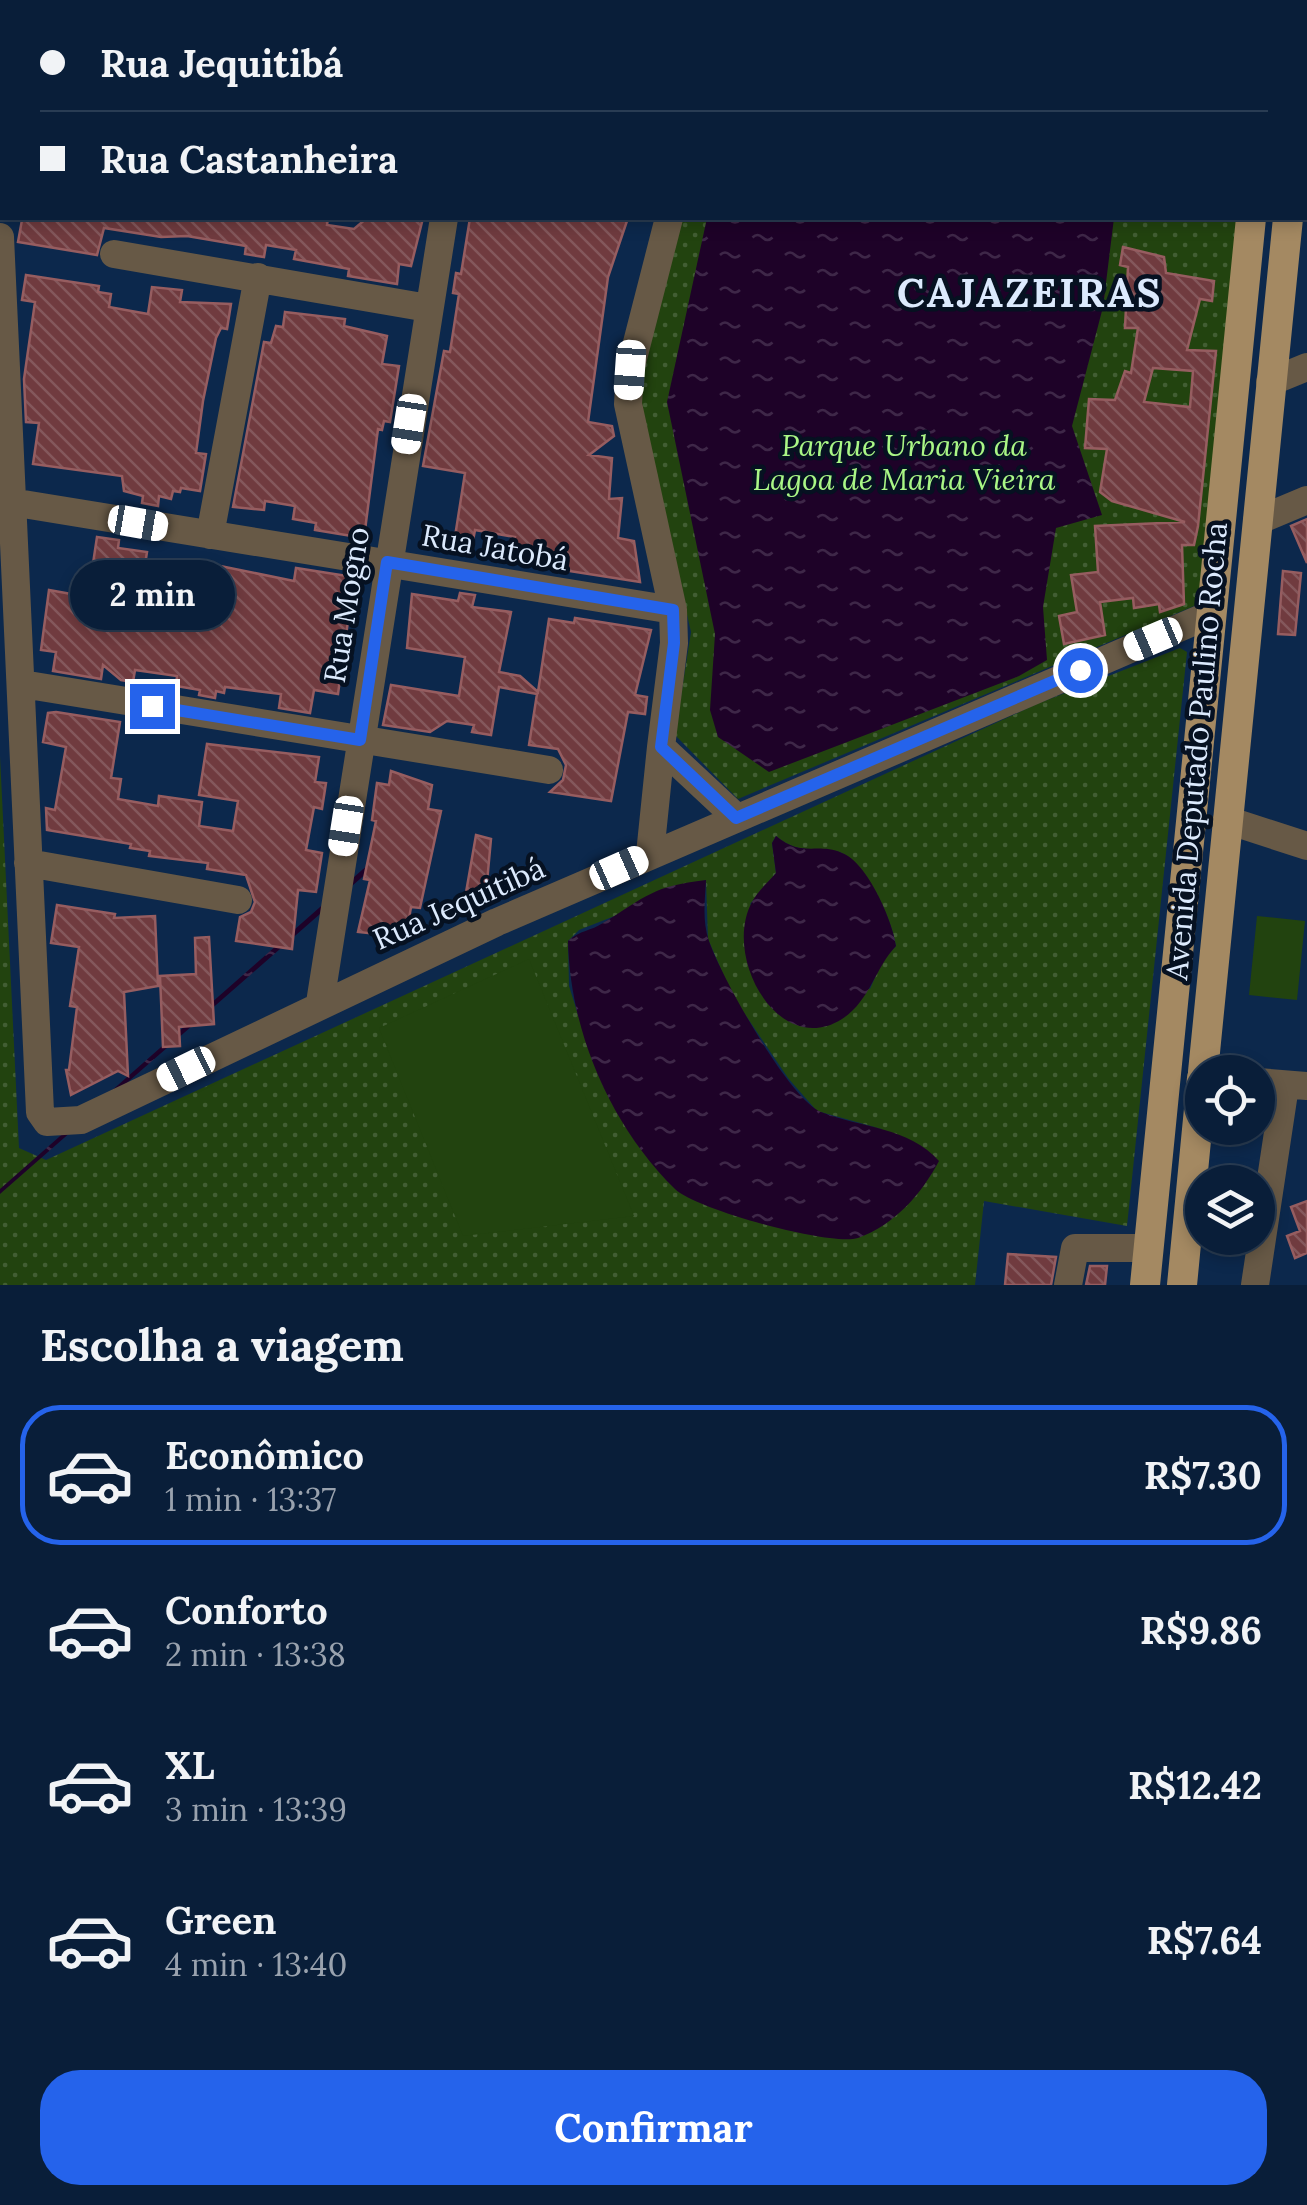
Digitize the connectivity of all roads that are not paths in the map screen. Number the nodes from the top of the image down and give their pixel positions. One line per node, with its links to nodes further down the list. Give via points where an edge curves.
1 (444, 220): 8 (street, Rua Mogno)
2 (668, 220): 16 (street, via 630,370 628,404)
3 (1251, 220): 17 (main road, Avenida Deputado Paulino Rocha)
4 (1288, 220): 10 (main road, Avenida Deputado Paulino Rocha)
5 (0, 237): 12 (street)
6 (114, 254): 7 (street)
7 (258, 277): 8 (street); 14 (street)
8 (428, 308): 15 (street, Rua Mogno)
9 (1307, 367): 10 (street)
10 (1270, 382): 13 (main road, Avenida Deputado Paulino Rocha)
11 (1307, 500): 13 (street)
12 (11, 502): 14 (street, Rua Jatobá); 18 (street)
13 (1257, 520): 24 (main road, Avenida Deputado Paulino Rocha)
14 (210, 535): 15 (street, Rua Jatobá)
15 (387, 562): 16 (street, Rua Jatobá); 19 (street, Rua Mogno)
16 (673, 610): 20 (street)
17 (1208, 615): 22 (main road, Avenida Deputado Paulino Rocha); 23 (street, Rua Jequitibá)
18 (22, 684): 19 (street); 27 (street)
19 (360, 740): 21 (street); 29 (street, Rua Mogno)
20 (661, 747): 23 (street); 26 (street)
21 (549, 770)
22 (1189, 808): 24 (main road); 33 (main road, Avenida Deputado Paulino Rocha)
23 (736, 818): 26 (street, Rua Jequitibá)
24 (1226, 820): 25 (street); 30 (main road, Avenida Deputado Paulino Rocha)
25 (1307, 846)
26 (650, 854): 29 (street, Rua Jequitibá)
27 (28, 863): 28 (street); 29 (street, Rua Jequitibá, via 40,1112 47,1122 81,1120)
28 (238, 900)
29 (320, 1003)
30 (1205, 1055)
31 (1283, 1085): 37 (street)
32 (1196, 1145): 36 (main road, Avenida Deputado Paulino Rocha)
33 (1149, 1248): 34 (street, via 1074,1248); 35 (main road, Avenida Deputado Paulino Rocha)
34 (1068, 1285)
35 (1145, 1285)
36 (1182, 1285)
37 (1255, 1285)

